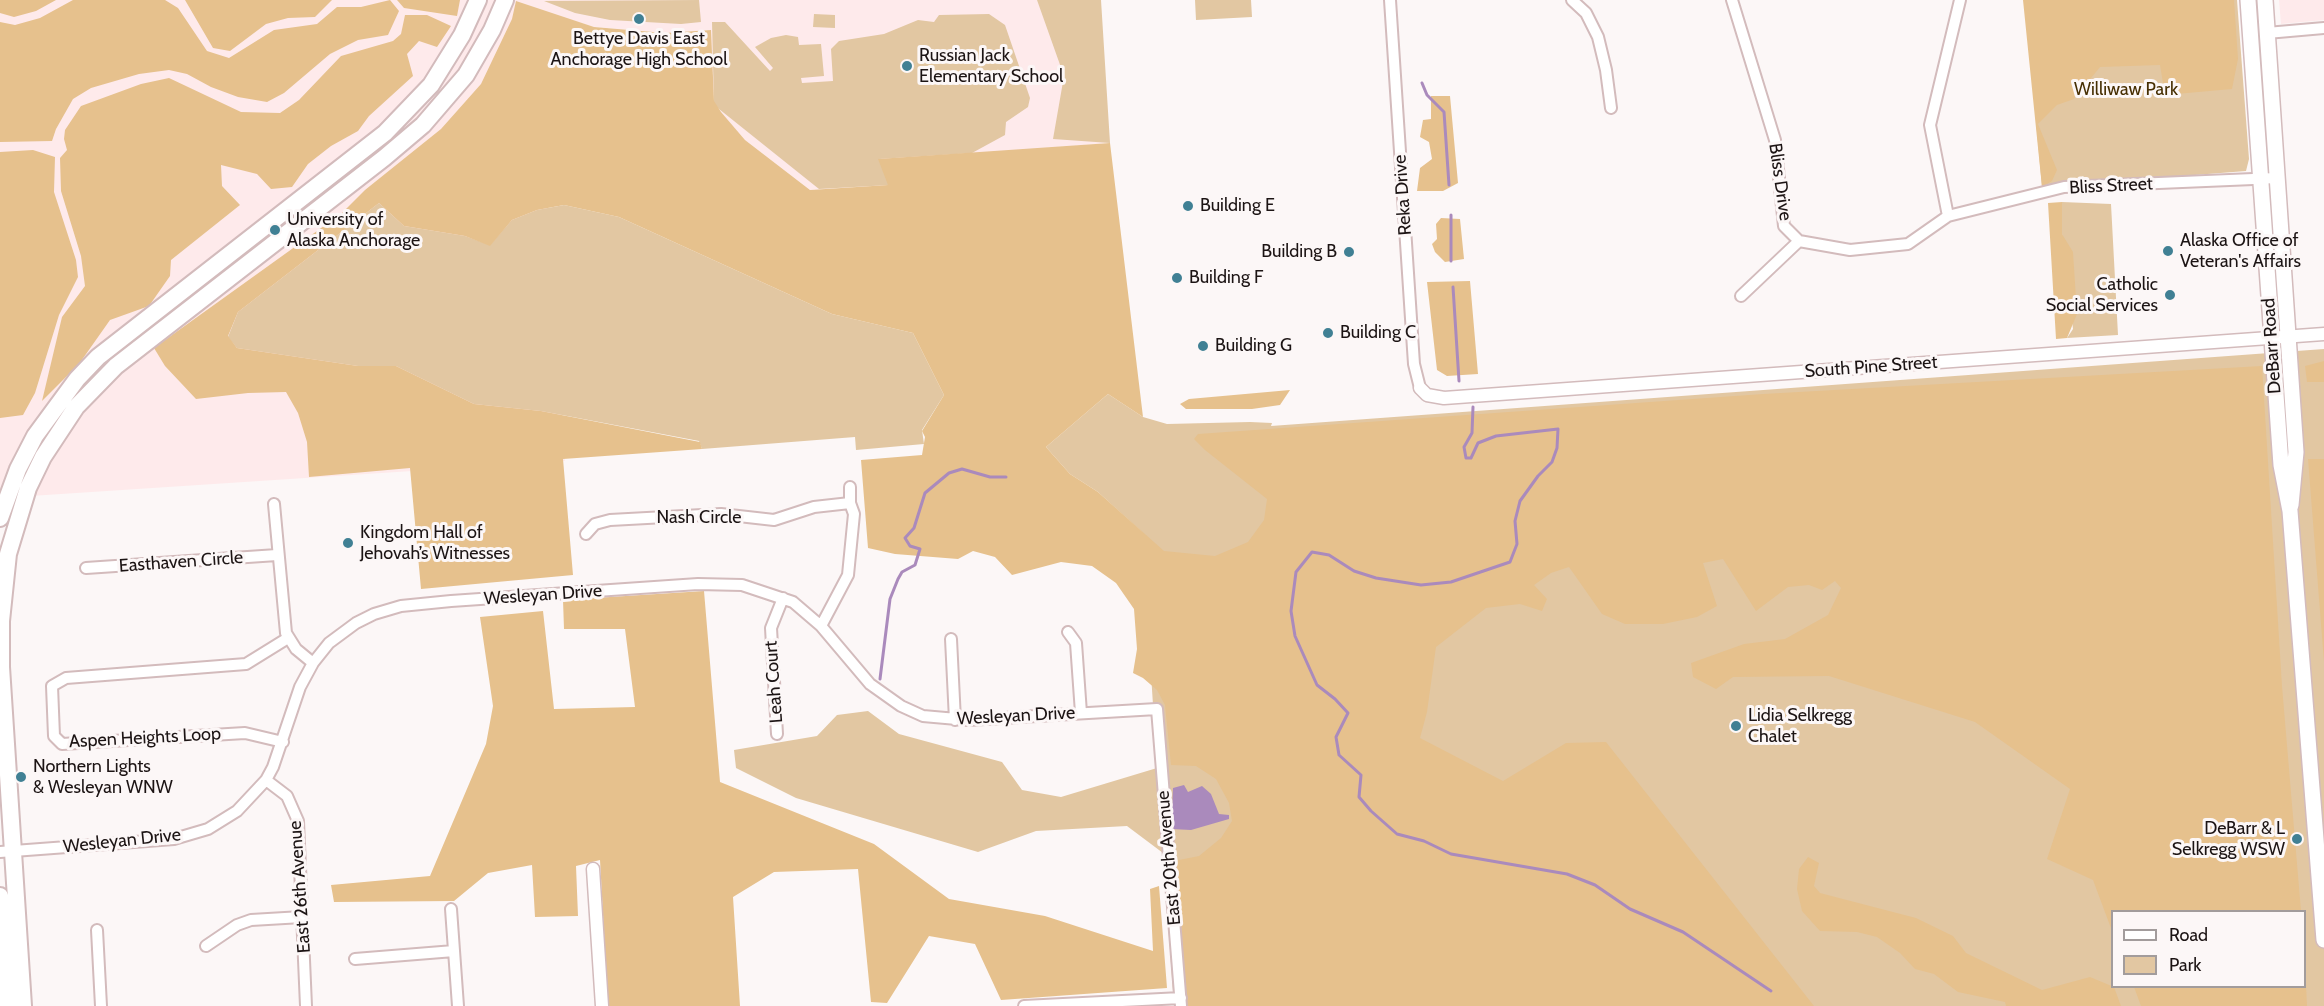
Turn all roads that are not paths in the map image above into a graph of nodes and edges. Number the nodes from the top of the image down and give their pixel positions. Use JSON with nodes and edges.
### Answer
{"nodes":[{"id":1,"x":478,"y":0,"type":"edge"},
{"id":2,"x":505,"y":0,"type":"edge"},
{"id":3,"x":1390,"y":0,"type":"edge"},
{"id":4,"x":1572,"y":0,"type":"edge"},
{"id":5,"x":1732,"y":0,"type":"edge"},
{"id":6,"x":1960,"y":0,"type":"edge"},
{"id":7,"x":2248,"y":0,"type":"edge"},
{"id":8,"x":2265,"y":0,"type":"edge"},
{"id":9,"x":2324,"y":28,"type":"edge"},
{"id":10,"x":2267,"y":33,"type":"junction"},
{"id":11,"x":1611,"y":108,"type":"dead end"},
{"id":12,"x":2277,"y":178,"type":"junction"},
{"id":13,"x":2260,"y":179,"type":"junction"},
{"id":14,"x":1948,"y":216,"type":"junction"},
{"id":15,"x":1799,"y":241,"type":"junction"},
{"id":16,"x":1741,"y":296,"type":"dead end"},
{"id":17,"x":2324,"y":334,"type":"edge"},
{"id":18,"x":2288,"y":336,"type":"junction"},
{"id":19,"x":2272,"y":338,"type":"junction"},
{"id":20,"x":1420,"y":388,"type":"joint"},
{"id":21,"x":850,"y":487,"type":"dead end"},
{"id":22,"x":850,"y":503,"type":"junction"},
{"id":23,"x":274,"y":504,"type":"dead end"},
{"id":24,"x":2290,"y":511,"type":"junction"},
{"id":25,"x":0,"y":518,"type":"edge"},
{"id":26,"x":586,"y":534,"type":"dead end"},
{"id":27,"x":277,"y":555,"type":"junction"},
{"id":28,"x":86,"y":568,"type":"dead end"},
{"id":29,"x":783,"y":598,"type":"junction"},
{"id":30,"x":821,"y":627,"type":"junction"},
{"id":31,"x":1068,"y":632,"type":"dead end"},
{"id":32,"x":288,"y":638,"type":"junction"},
{"id":33,"x":951,"y":639,"type":"dead end"},
{"id":34,"x":313,"y":663,"type":"junction"},
{"id":35,"x":1157,"y":709,"type":"joint"},
{"id":36,"x":1081,"y":713,"type":"junction"},
{"id":37,"x":955,"y":720,"type":"junction"},
{"id":38,"x":777,"y":734,"type":"dead end"},
{"id":39,"x":283,"y":742,"type":"junction"},
{"id":40,"x":266,"y":780,"type":"junction"},
{"id":41,"x":7,"y":851,"type":"edge"},
{"id":42,"x":593,"y":869,"type":"dead end"},
{"id":43,"x":0,"y":896,"type":"edge"},
{"id":44,"x":451,"y":909,"type":"dead end"},
{"id":45,"x":302,"y":917,"type":"junction"},
{"id":46,"x":97,"y":930,"type":"dead end"},
{"id":47,"x":2324,"y":940,"type":"edge"},
{"id":48,"x":206,"y":946,"type":"dead end"},
{"id":49,"x":454,"y":951,"type":"junction"},
{"id":50,"x":355,"y":959,"type":"dead end"},
{"id":51,"x":1181,"y":1002,"type":"edge"},
{"id":52,"x":7,"y":1006,"type":"edge"},
{"id":53,"x":23,"y":1006,"type":"edge"},
{"id":54,"x":101,"y":1006,"type":"edge"},
{"id":55,"x":306,"y":1006,"type":"edge"},
{"id":56,"x":458,"y":1006,"type":"edge"},
{"id":57,"x":602,"y":1006,"type":"edge"},
{"id":58,"x":1024,"y":1006,"type":"edge"}],
"edges":[{"from":1,"to":25,"type":"main road"},
{"from":2,"to":41,"type":"main road"},
{"from":3,"to":20,"type":"street","name":"Reka Drive"},
{"from":4,"to":11,"type":"street"},
{"from":5,"to":15,"type":"street","name":"Bliss Drive"},
{"from":6,"to":14,"type":"street"},
{"from":7,"to":13,"type":"main road","name":"DeBarr Road"},
{"from":8,"to":10,"type":"main road","name":"DeBarr Road"},
{"from":9,"to":10,"type":"street"},
{"from":10,"to":12,"type":"main road","name":"DeBarr Road"},
{"from":12,"to":13,"type":"street","name":"Bliss Street"},
{"from":12,"to":18,"type":"main road","name":"DeBarr Road"},
{"from":13,"to":14,"type":"street","name":"Bliss Street"},
{"from":13,"to":19,"type":"main road","name":"DeBarr Road"},
{"from":14,"to":15,"type":"street","name":"Bliss Drive"},
{"from":15,"to":16,"type":"street"},
{"from":17,"to":18,"type":"street","name":"South Pine Street"},
{"from":18,"to":19,"type":"street","name":"South Pine Street"},
{"from":18,"to":24,"type":"main road","name":"DeBarr Road"},
{"from":19,"to":20,"type":"street","name":"South Pine Street"},
{"from":19,"to":24,"type":"main road","name":"DeBarr Road"},
{"from":21,"to":22,"type":"street"},
{"from":22,"to":26,"type":"street","name":"Nash Circle"},
{"from":22,"to":30,"type":"street"},
{"from":23,"to":27,"type":"street"},
{"from":24,"to":47,"type":"main road","name":"DeBarr Road"},
{"from":27,"to":28,"type":"street","name":"Easthaven Circle"},
{"from":27,"to":32,"type":"street"},
{"from":29,"to":30,"type":"street","name":"Wesleyan Drive"},
{"from":29,"to":34,"type":"street","name":"Wesleyan Drive"},
{"from":29,"to":38,"type":"street","name":"Leah Court"},
{"from":30,"to":37,"type":"street","name":"Wesleyan Drive"},
{"from":31,"to":36,"type":"street"},
{"from":32,"to":34,"type":"street"},
{"from":32,"to":39,"type":"street","name":"Aspen Heights Loop"},
{"from":33,"to":37,"type":"street"},
{"from":34,"to":39,"type":"street","name":"Wesleyan Drive"},
{"from":35,"to":36,"type":"street","name":"Wesleyan Drive"},
{"from":35,"to":51,"type":"street","name":"East 20th Avenue"},
{"from":36,"to":37,"type":"street","name":"Wesleyan Drive"},
{"from":39,"to":40,"type":"street","name":"Wesleyan Drive"},
{"from":40,"to":41,"type":"street","name":"Wesleyan Drive"},
{"from":40,"to":45,"type":"street","name":"East 26th Avenue"},
{"from":41,"to":53,"type":"main road"},
{"from":42,"to":57,"type":"street"},
{"from":43,"to":52,"type":"main road"},
{"from":44,"to":49,"type":"street"},
{"from":45,"to":48,"type":"street"},
{"from":45,"to":55,"type":"street","name":"East 26th Avenue"},
{"from":46,"to":54,"type":"street"},
{"from":49,"to":50,"type":"street"},
{"from":49,"to":56,"type":"street"},
{"from":51,"to":58,"type":"street"}]}
